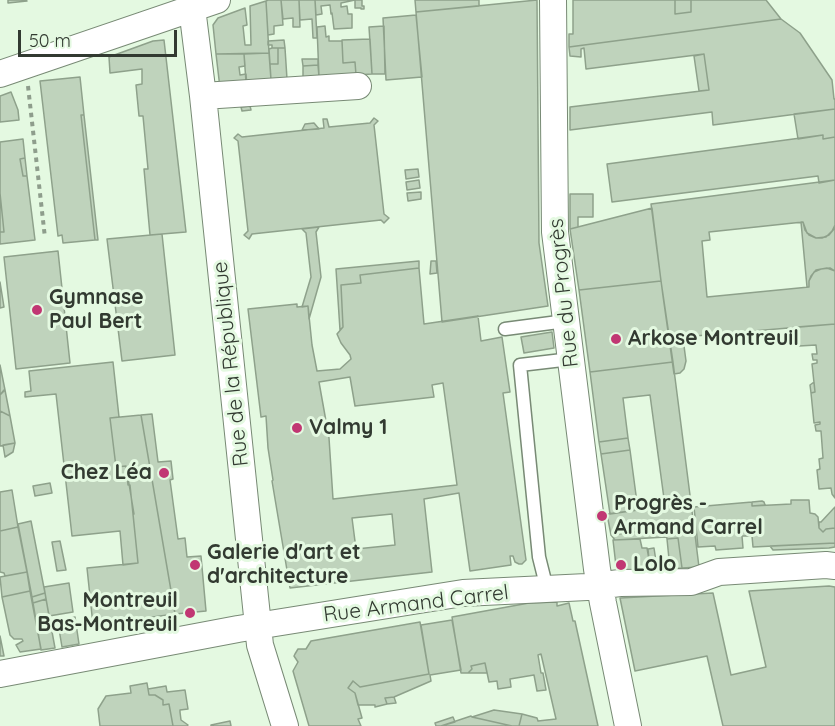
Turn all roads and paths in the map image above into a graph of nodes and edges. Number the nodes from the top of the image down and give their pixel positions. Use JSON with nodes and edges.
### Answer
{"nodes":[{"id":1,"x":217,"y":0,"type":"edge"},
{"id":2,"x":553,"y":0,"type":"edge"},
{"id":3,"x":192,"y":4,"type":"edge"},
{"id":4,"x":26,"y":65,"type":"junction"},
{"id":5,"x":0,"y":74,"type":"edge"},
{"id":6,"x":358,"y":86,"type":"dead end"},
{"id":7,"x":203,"y":96,"type":"junction"},
{"id":8,"x":45,"y":238,"type":"dead end"},
{"id":9,"x":566,"y":321,"type":"junction"},
{"id":10,"x":505,"y":329,"type":"dead end"},
{"id":11,"x":571,"y":359,"type":"junction"},
{"id":12,"x":835,"y":566,"type":"edge"},
{"id":13,"x":600,"y":585,"type":"junction"},
{"id":14,"x":547,"y":589,"type":"junction"},
{"id":15,"x":259,"y":626,"type":"junction"},
{"id":16,"x":0,"y":674,"type":"edge"},
{"id":17,"x":285,"y":726,"type":"edge"},
{"id":18,"x":628,"y":726,"type":"edge"}],
"edges":[{"from":1,"to":3,"type":"street"},
{"from":2,"to":9,"type":"street","name":"Rue du Progrès"},
{"from":3,"to":4,"type":"street"},
{"from":3,"to":7,"type":"street","name":"Rue de la République"},
{"from":4,"to":5,"type":"street"},
{"from":4,"to":8,"type":"path"},
{"from":6,"to":7,"type":"street"},
{"from":7,"to":15,"type":"street","name":"Rue de la République"},
{"from":9,"to":10,"type":"lane"},
{"from":9,"to":11,"type":"street","name":"Rue du Progrès"},
{"from":11,"to":13,"type":"street","name":"Rue du Progrès"},
{"from":11,"to":14,"type":"lane"},
{"from":12,"to":13,"type":"street","name":"Rue Armand Carrel"},
{"from":13,"to":14,"type":"street","name":"Rue Armand Carrel"},
{"from":13,"to":18,"type":"street","name":"Rue du Progrès"},
{"from":14,"to":15,"type":"street","name":"Rue Armand Carrel"},
{"from":15,"to":16,"type":"street","name":"Rue Armand Carrel"},
{"from":15,"to":17,"type":"street","name":"Rue de la République"}]}
